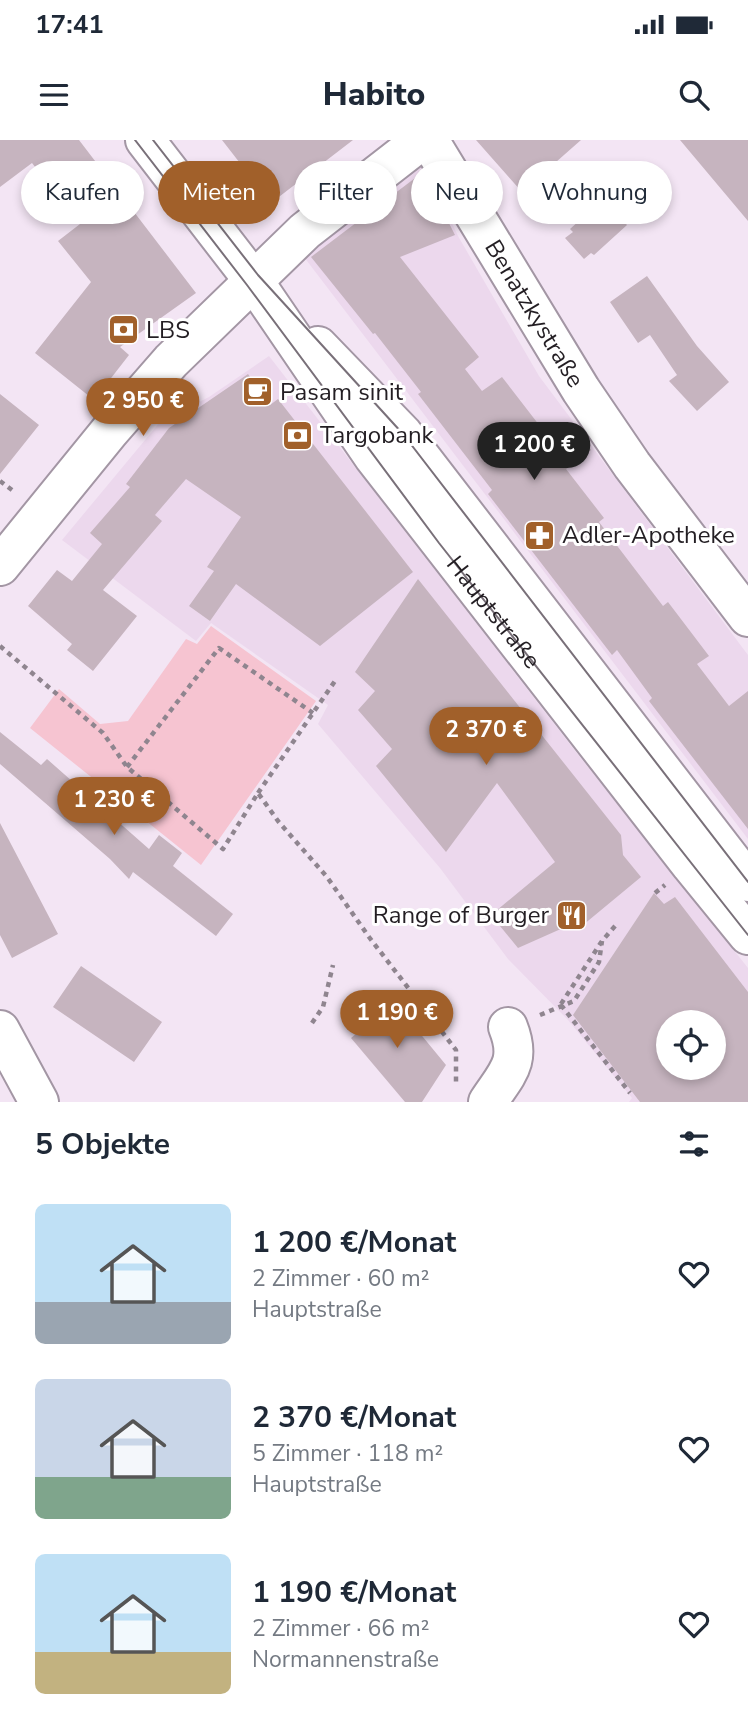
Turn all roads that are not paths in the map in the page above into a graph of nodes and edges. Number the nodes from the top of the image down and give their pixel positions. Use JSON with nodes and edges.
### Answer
{"nodes":[{"id":1,"x":145,"y":140,"type":"edge"},
{"id":2,"x":422,"y":140,"type":"edge"},
{"id":3,"x":429,"y":140,"type":"edge"},
{"id":4,"x":253,"y":280,"type":"junction"},
{"id":5,"x":0,"y":566,"type":"edge"},
{"id":6,"x":745,"y":606,"type":"edge"},
{"id":7,"x":748,"y":882,"type":"edge"},
{"id":8,"x":748,"y":935,"type":"edge"},
{"id":9,"x":508,"y":1027,"type":"dead end"},
{"id":10,"x":0,"y":1030,"type":"edge"},
{"id":11,"x":472,"y":1096,"type":"edge"},
{"id":12,"x":39,"y":1102,"type":"edge"}],
"edges":[{"from":1,"to":4,"type":"street","name":"Hauptstraße"},
{"from":2,"to":4,"type":"street"},
{"from":3,"to":6,"type":"street","name":"Benatzkystraße"},
{"from":4,"to":5,"type":"street"},
{"from":4,"to":7,"type":"street","name":"Hauptstraße"},
{"from":4,"to":8,"type":"street","name":"Hauptstraße"},
{"from":9,"to":11,"type":"street"},
{"from":10,"to":12,"type":"street"}]}
